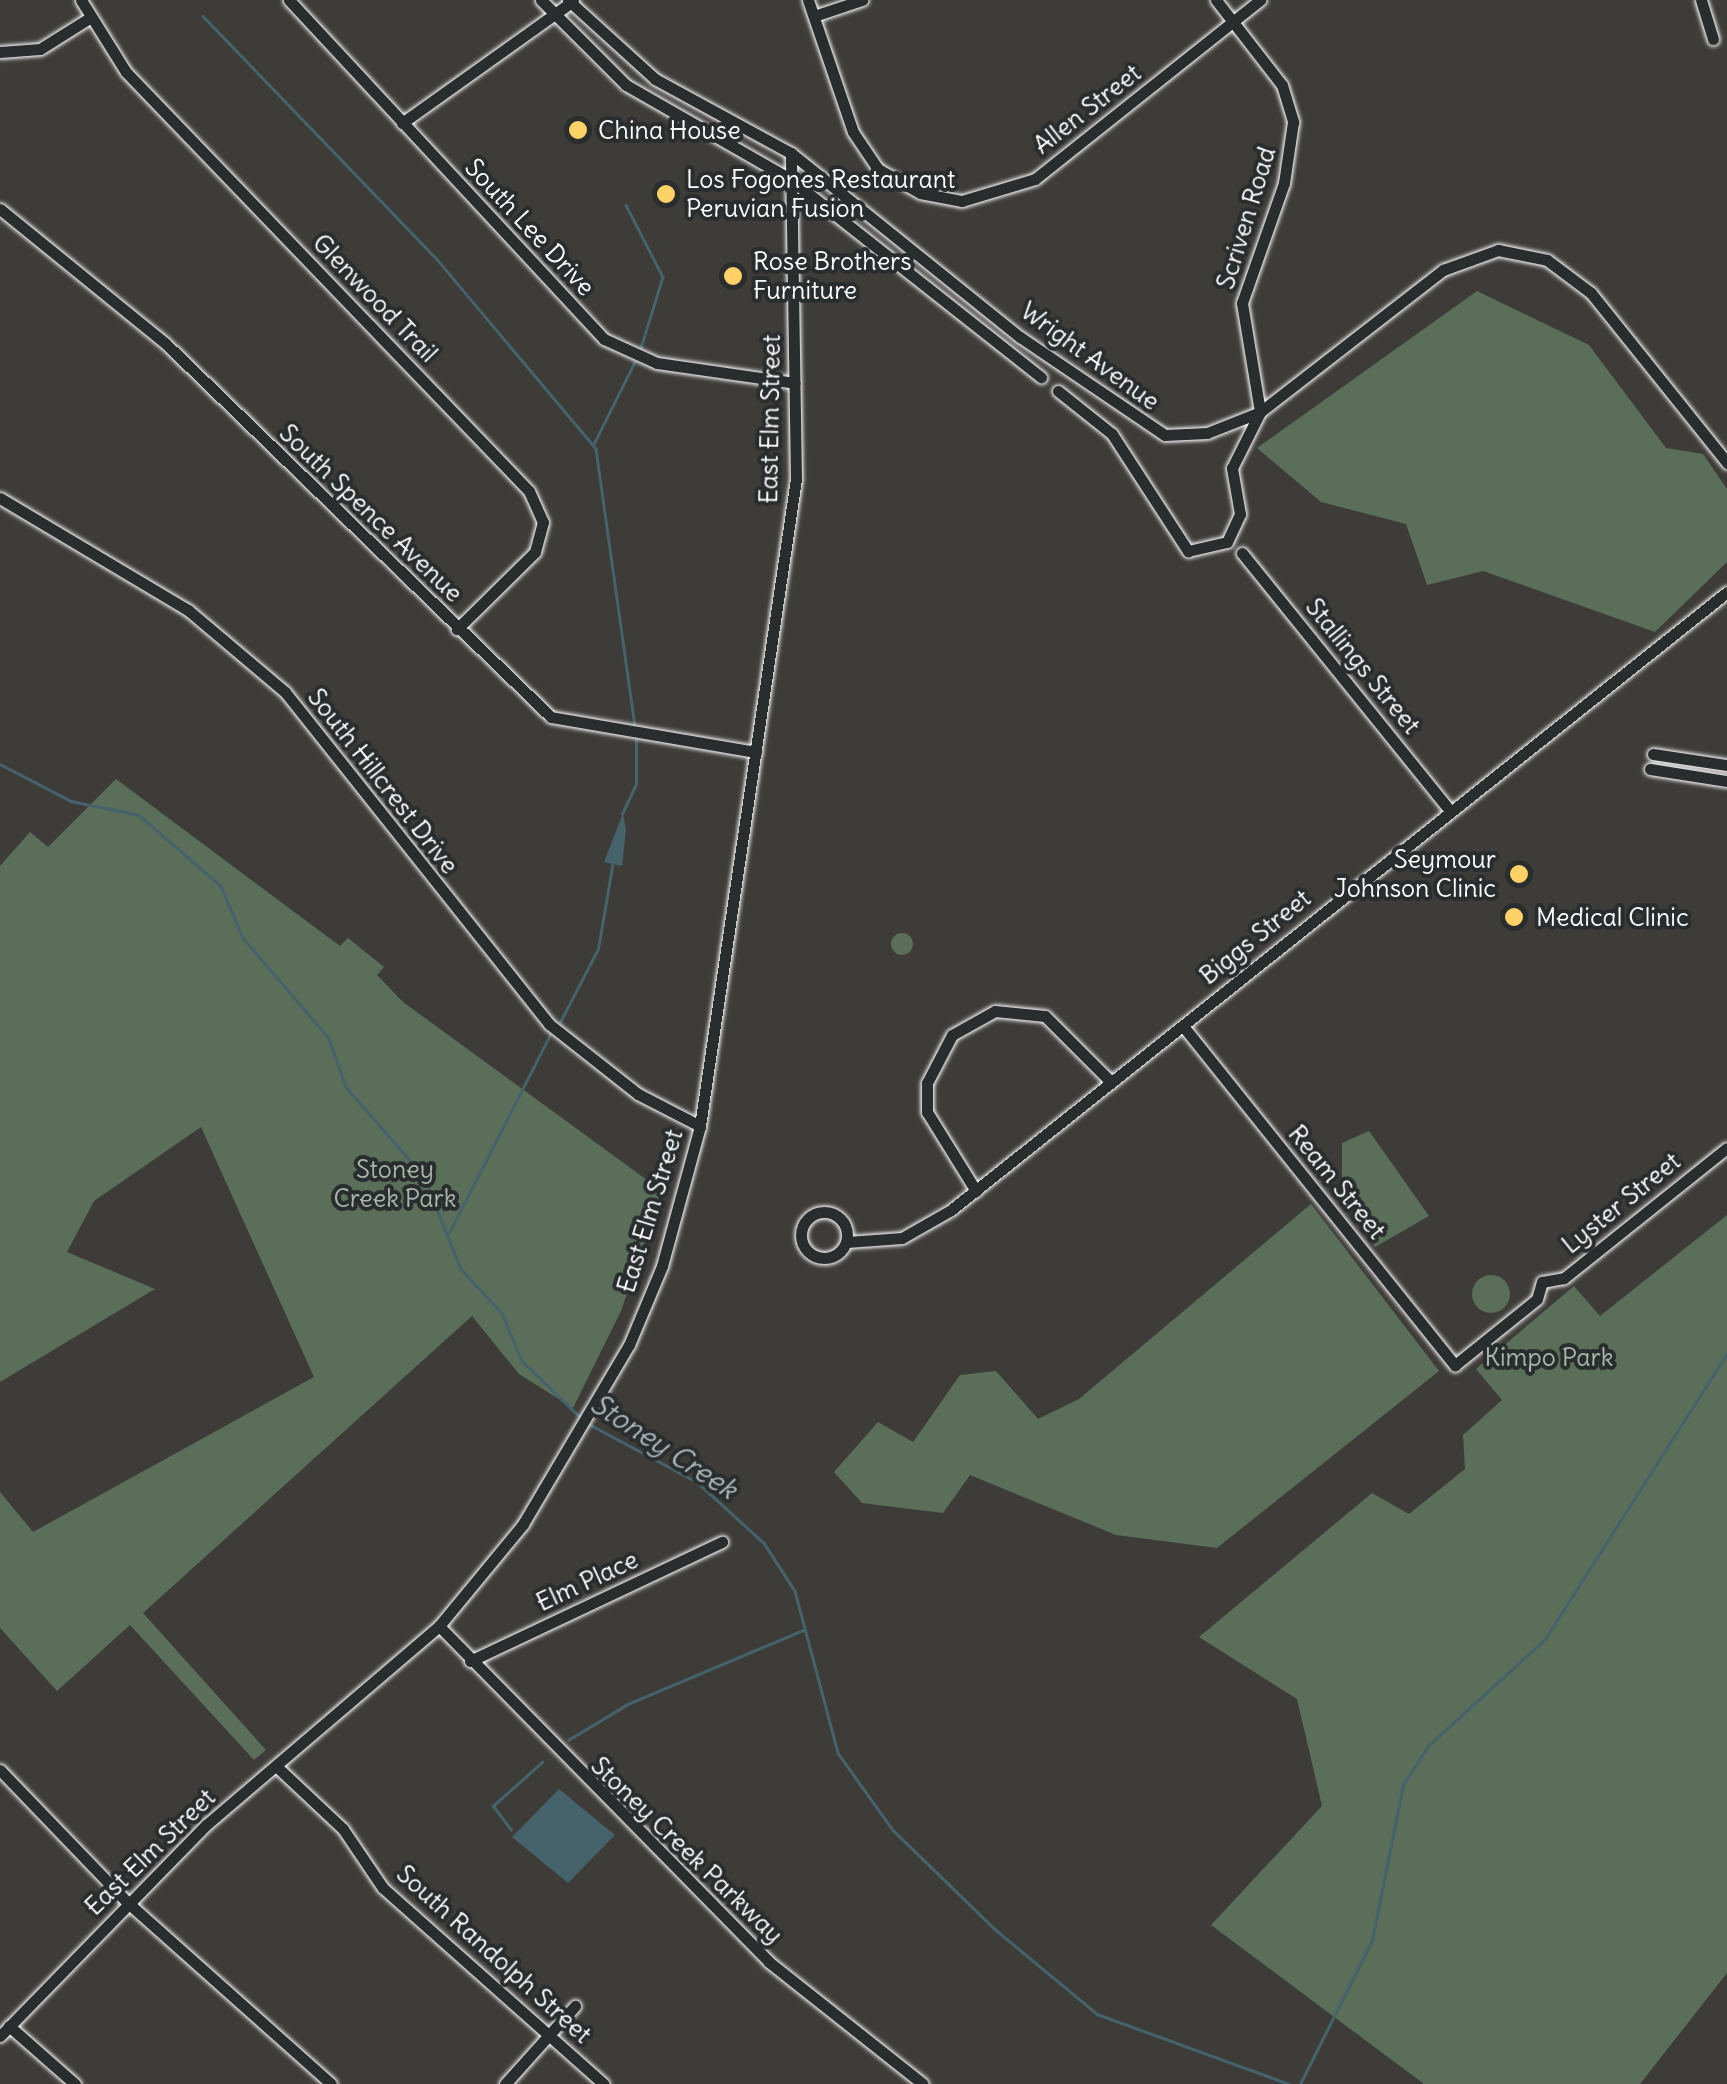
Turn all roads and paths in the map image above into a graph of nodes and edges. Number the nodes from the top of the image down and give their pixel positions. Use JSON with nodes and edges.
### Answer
{"nodes":[{"id":1,"x":81,"y":0,"type":"edge"},
{"id":2,"x":289,"y":0,"type":"edge"},
{"id":3,"x":541,"y":0,"type":"edge"},
{"id":4,"x":808,"y":0,"type":"edge"},
{"id":5,"x":862,"y":0,"type":"edge"},
{"id":6,"x":1216,"y":0,"type":"edge"},
{"id":7,"x":1260,"y":0,"type":"edge"},
{"id":8,"x":1701,"y":0,"type":"edge"},
{"id":9,"x":570,"y":1,"type":"edge"},
{"id":10,"x":552,"y":16,"type":"junction"},
{"id":11,"x":814,"y":16,"type":"junction"},
{"id":12,"x":92,"y":17,"type":"junction"},
{"id":13,"x":1231,"y":24,"type":"junction"},
{"id":14,"x":1713,"y":39,"type":"dead end"},
{"id":15,"x":0,"y":52,"type":"edge"},
{"id":16,"x":402,"y":123,"type":"junction"},
{"id":17,"x":792,"y":153,"type":"junction"},
{"id":18,"x":790,"y":179,"type":"junction"},
{"id":19,"x":0,"y":209,"type":"edge"},
{"id":20,"x":1041,"y":377,"type":"dead end"},
{"id":21,"x":795,"y":384,"type":"junction"},
{"id":22,"x":1058,"y":391,"type":"dead end"},
{"id":23,"x":1260,"y":412,"type":"junction"},
{"id":24,"x":1727,"y":464,"type":"edge"},
{"id":25,"x":0,"y":498,"type":"edge"},
{"id":26,"x":1242,"y":552,"type":"dead end"},
{"id":27,"x":1727,"y":592,"type":"edge"},
{"id":28,"x":456,"y":629,"type":"junction"},
{"id":29,"x":756,"y":752,"type":"junction"},
{"id":30,"x":1653,"y":754,"type":"dead end"},
{"id":31,"x":1727,"y":765,"type":"edge"},
{"id":32,"x":1650,"y":770,"type":"dead end"},
{"id":33,"x":1727,"y":782,"type":"edge"},
{"id":34,"x":1448,"y":808,"type":"junction"},
{"id":35,"x":1182,"y":1026,"type":"junction"},
{"id":36,"x":1110,"y":1082,"type":"junction"},
{"id":37,"x":700,"y":1126,"type":"junction"},
{"id":38,"x":1727,"y":1148,"type":"edge"},
{"id":39,"x":976,"y":1191,"type":"junction"},
{"id":40,"x":846,"y":1242,"type":"junction"},
{"id":41,"x":1455,"y":1365,"type":"joint"},
{"id":42,"x":722,"y":1542,"type":"dead end"},
{"id":43,"x":440,"y":1626,"type":"junction"},
{"id":44,"x":470,"y":1660,"type":"junction"},
{"id":45,"x":276,"y":1766,"type":"junction"},
{"id":46,"x":0,"y":1770,"type":"edge"},
{"id":47,"x":127,"y":1902,"type":"junction"},
{"id":48,"x":575,"y":2006,"type":"dead end"},
{"id":49,"x":10,"y":2026,"type":"junction"},
{"id":50,"x":549,"y":2035,"type":"junction"},
{"id":51,"x":0,"y":2036,"type":"edge"},
{"id":52,"x":75,"y":2084,"type":"edge"},
{"id":53,"x":331,"y":2084,"type":"edge"},
{"id":54,"x":505,"y":2084,"type":"edge"},
{"id":55,"x":604,"y":2084,"type":"edge"},
{"id":56,"x":922,"y":2084,"type":"edge"}],
"edges":[{"from":1,"to":12,"type":"street","name":"Glenwood Trail"},
{"from":2,"to":16,"type":"street","name":"South Lee Drive"},
{"from":3,"to":10,"type":"street","name":"Wright Avenue"},
{"from":4,"to":11,"type":"street"},
{"from":5,"to":11,"type":"street"},
{"from":6,"to":13,"type":"street","name":"Scriven Road"},
{"from":7,"to":13,"type":"street","name":"Allen Street"},
{"from":8,"to":14,"type":"street"},
{"from":9,"to":10,"type":"street"},
{"from":9,"to":17,"type":"street","name":"Wright Avenue"},
{"from":10,"to":16,"type":"street"},
{"from":10,"to":18,"type":"street","name":"Wright Avenue"},
{"from":11,"to":13,"type":"street","name":"Allen Street"},
{"from":12,"to":15,"type":"street"},
{"from":12,"to":28,"type":"street","name":"Glenwood Trail"},
{"from":13,"to":23,"type":"street","name":"Scriven Road"},
{"from":16,"to":21,"type":"street","name":"South Lee Drive"},
{"from":17,"to":18,"type":"street","name":"East Elm Street"},
{"from":17,"to":23,"type":"street","name":"Wright Avenue"},
{"from":18,"to":20,"type":"street","name":"Wright Avenue"},
{"from":18,"to":21,"type":"street","name":"East Elm Street"},
{"from":19,"to":28,"type":"street","name":"South Spence Avenue"},
{"from":21,"to":29,"type":"street","name":"East Elm Street"},
{"from":22,"to":23,"type":"street","name":"Wright Avenue"},
{"from":23,"to":24,"type":"street"},
{"from":25,"to":37,"type":"street","name":"South Hillcrest Drive"},
{"from":26,"to":34,"type":"street","name":"Stallings Street"},
{"from":27,"to":34,"type":"street","name":"Biggs Street"},
{"from":28,"to":29,"type":"street","name":"South Spence Avenue"},
{"from":29,"to":37,"type":"street","name":"East Elm Street"},
{"from":30,"to":31,"type":"street"},
{"from":32,"to":33,"type":"street"},
{"from":34,"to":35,"type":"street","name":"Biggs Street"},
{"from":35,"to":36,"type":"street","name":"Biggs Street"},
{"from":35,"to":41,"type":"street","name":"Ream Street"},
{"from":36,"to":39,"type":"street","name":"Biggs Street"},
{"from":36,"to":39,"type":"street"},
{"from":37,"to":43,"type":"street","name":"East Elm Street"},
{"from":38,"to":41,"type":"street","name":"Lyster Street"},
{"from":39,"to":40,"type":"street","name":"Biggs Street"},
{"from":40,"to":40,"type":"street"},
{"from":42,"to":44,"type":"street","name":"Elm Place"},
{"from":43,"to":44,"type":"street","name":"Stoney Creek Parkway"},
{"from":43,"to":45,"type":"street","name":"East Elm Street"},
{"from":44,"to":56,"type":"street","name":"Stoney Creek Parkway"},
{"from":45,"to":47,"type":"street","name":"East Elm Street"},
{"from":45,"to":50,"type":"street","name":"South Randolph Street"},
{"from":46,"to":47,"type":"street"},
{"from":47,"to":49,"type":"street","name":"East Elm Street"},
{"from":47,"to":53,"type":"street"},
{"from":48,"to":50,"type":"street"},
{"from":49,"to":51,"type":"street","name":"East Elm Street"},
{"from":49,"to":52,"type":"street"},
{"from":50,"to":54,"type":"street"},
{"from":50,"to":55,"type":"street","name":"South Randolph Street"}]}
